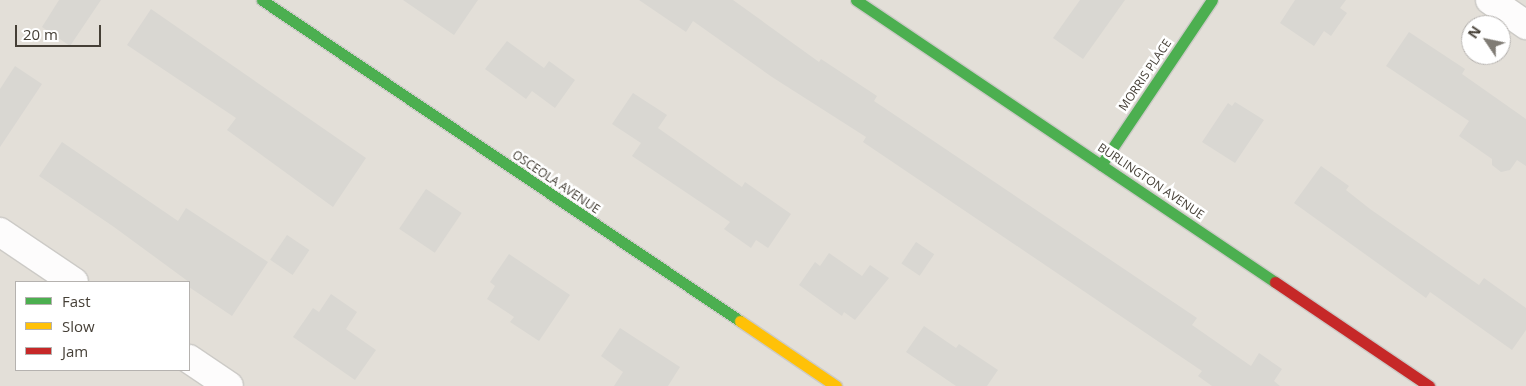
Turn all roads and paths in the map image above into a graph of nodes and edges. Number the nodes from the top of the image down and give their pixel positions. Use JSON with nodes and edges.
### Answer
{"nodes":[{"id":1,"x":262,"y":0,"type":"edge"},
{"id":2,"x":856,"y":0,"type":"edge"},
{"id":3,"x":1212,"y":0,"type":"edge"},
{"id":4,"x":1490,"y":0,"type":"edge"},
{"id":5,"x":1526,"y":25,"type":"edge"},
{"id":6,"x":1101,"y":165,"type":"junction"},
{"id":7,"x":0,"y":232,"type":"edge"},
{"id":8,"x":73,"y":281,"type":"edge"},
{"id":9,"x":190,"y":360,"type":"edge"},
{"id":10,"x":229,"y":386,"type":"edge"},
{"id":11,"x":836,"y":386,"type":"edge"},
{"id":12,"x":1429,"y":386,"type":"edge"}],
"edges":[{"from":1,"to":11,"type":"street","name":"OSCEOLA AVENUE"},
{"from":2,"to":6,"type":"street","name":"BURLINGTON AVENUE"},
{"from":3,"to":6,"type":"street","name":"MORRIS PLACE"},
{"from":4,"to":5,"type":"street"},
{"from":6,"to":12,"type":"street","name":"BURLINGTON AVENUE"},
{"from":7,"to":8,"type":"street"},
{"from":9,"to":10,"type":"street"}]}
